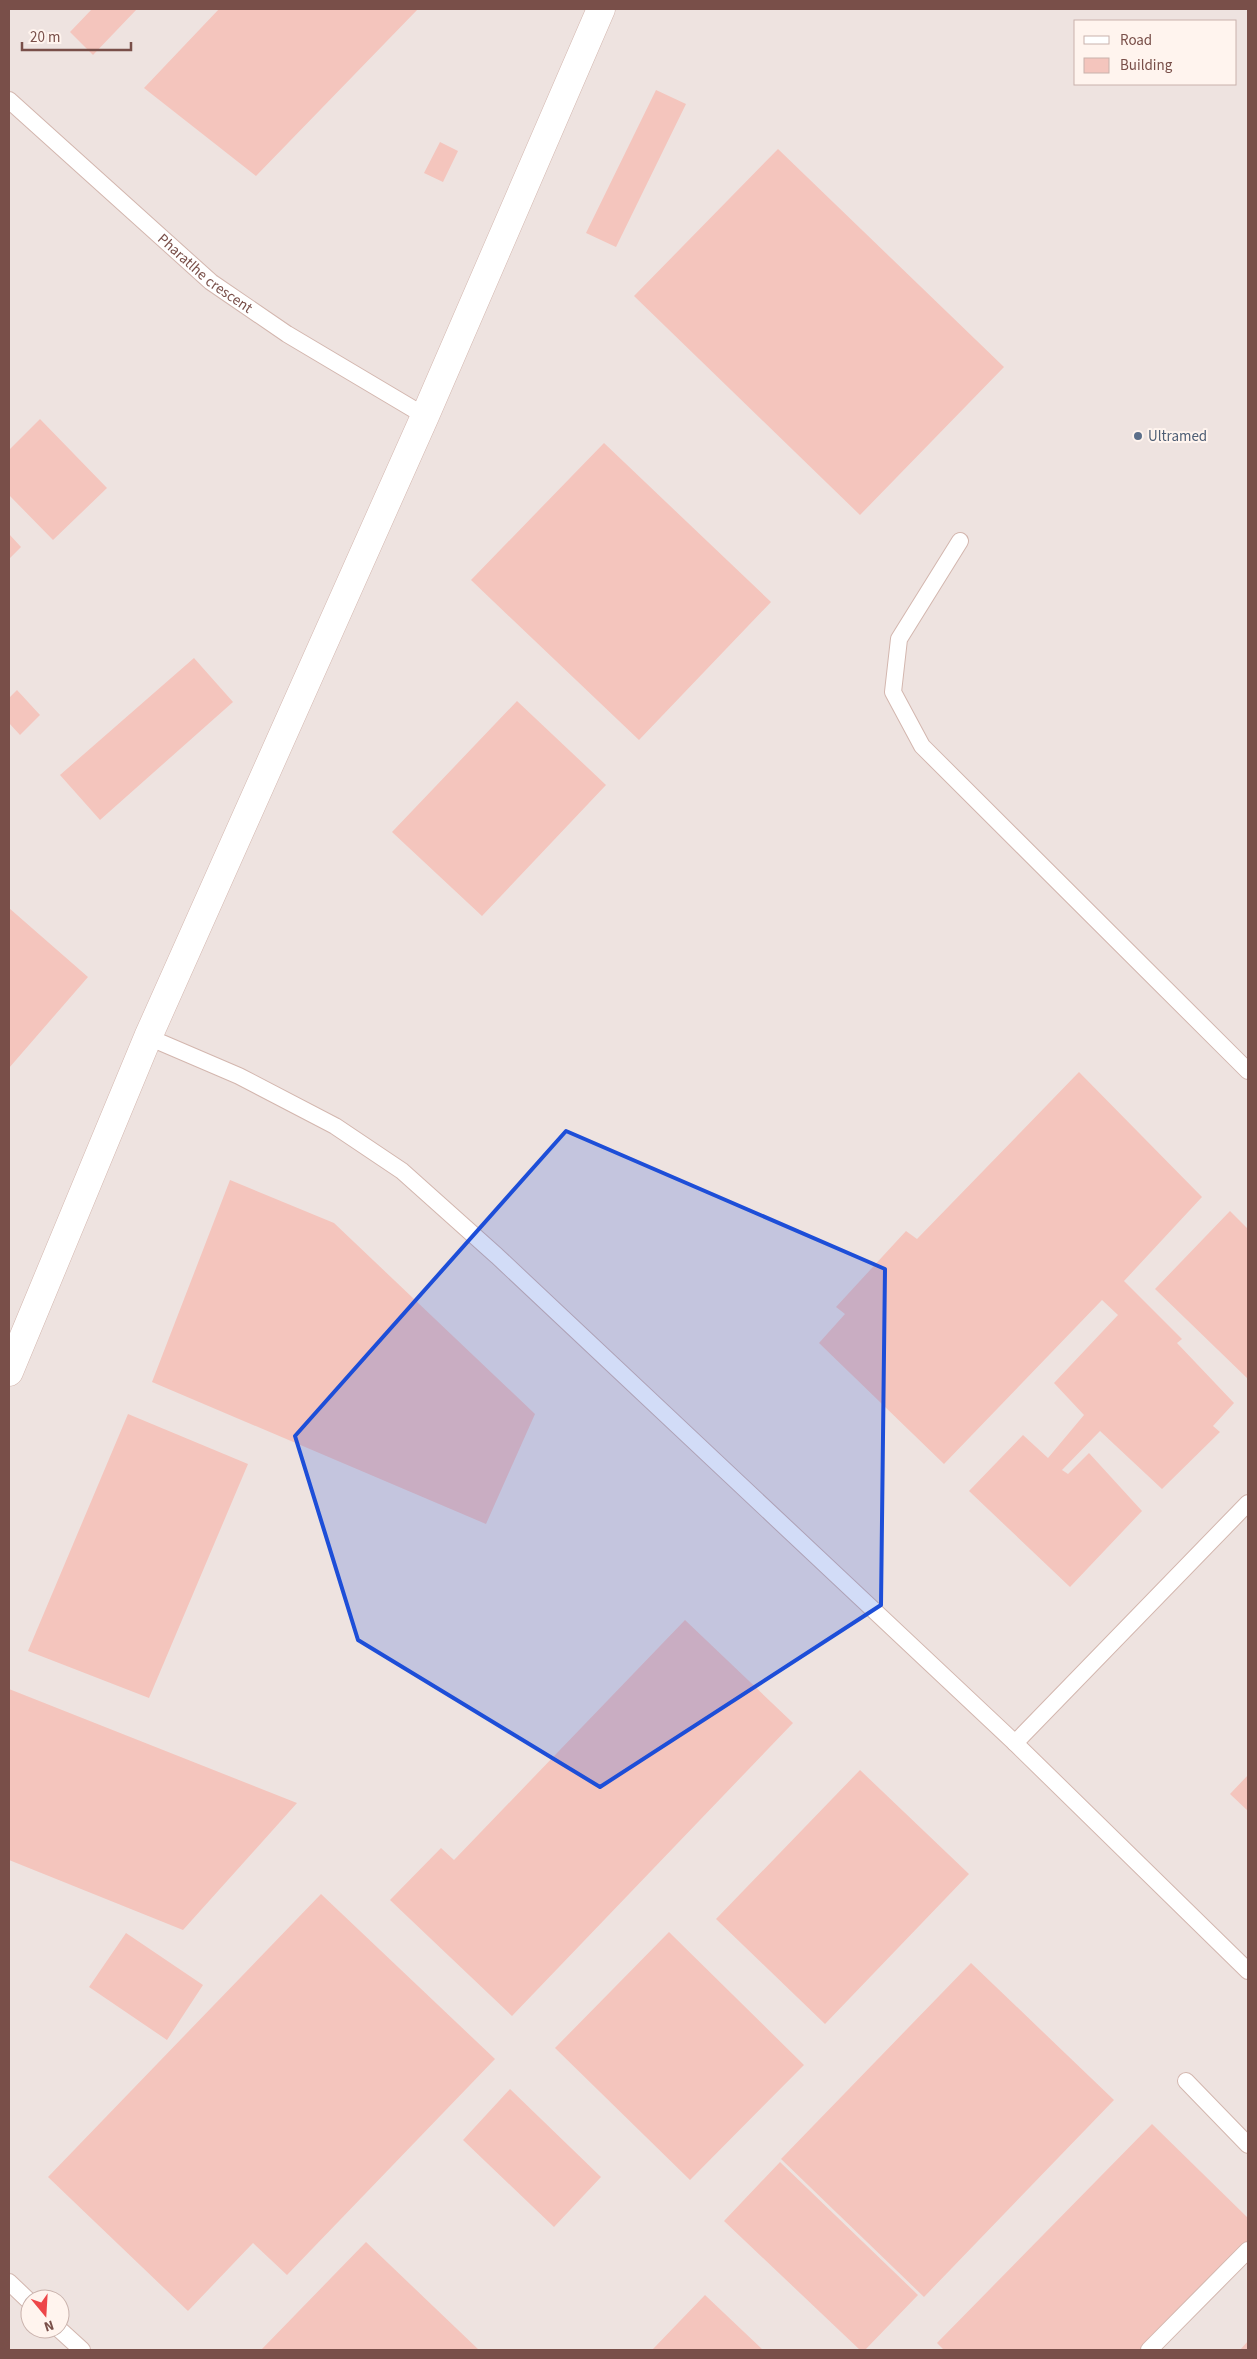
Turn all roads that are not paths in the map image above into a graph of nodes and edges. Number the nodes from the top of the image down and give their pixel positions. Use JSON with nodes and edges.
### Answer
{"nodes":[{"id":1,"x":601,"y":9,"type":"edge"},
{"id":2,"x":9,"y":100,"type":"edge"},
{"id":3,"x":425,"y":416,"type":"junction"},
{"id":4,"x":960,"y":542,"type":"dead end"},
{"id":5,"x":148,"y":1037,"type":"junction"},
{"id":6,"x":1248,"y":1071,"type":"edge"},
{"id":7,"x":12,"y":1357,"type":"edge"},
{"id":8,"x":1248,"y":1503,"type":"edge"},
{"id":9,"x":1015,"y":1743,"type":"junction"},
{"id":10,"x":1248,"y":1971,"type":"edge"},
{"id":11,"x":1186,"y":2080,"type":"dead end"},
{"id":12,"x":1248,"y":2145,"type":"edge"},
{"id":13,"x":1248,"y":2250,"type":"edge"},
{"id":14,"x":9,"y":2282,"type":"edge"},
{"id":15,"x":20,"y":2292,"type":"edge"},
{"id":16,"x":70,"y":2339,"type":"edge"},
{"id":17,"x":82,"y":2350,"type":"edge"},
{"id":18,"x":1149,"y":2350,"type":"edge"}],
"edges":[{"from":1,"to":3,"type":"street"},
{"from":2,"to":3,"type":"lane","name":"Pharatlhe crescent"},
{"from":3,"to":5,"type":"street"},
{"from":4,"to":6,"type":"lane"},
{"from":5,"to":7,"type":"street"},
{"from":5,"to":9,"type":"lane"},
{"from":8,"to":9,"type":"lane"},
{"from":9,"to":10,"type":"lane"},
{"from":11,"to":12,"type":"lane"},
{"from":13,"to":18,"type":"lane"},
{"from":14,"to":15,"type":"lane"},
{"from":16,"to":17,"type":"lane"}]}
